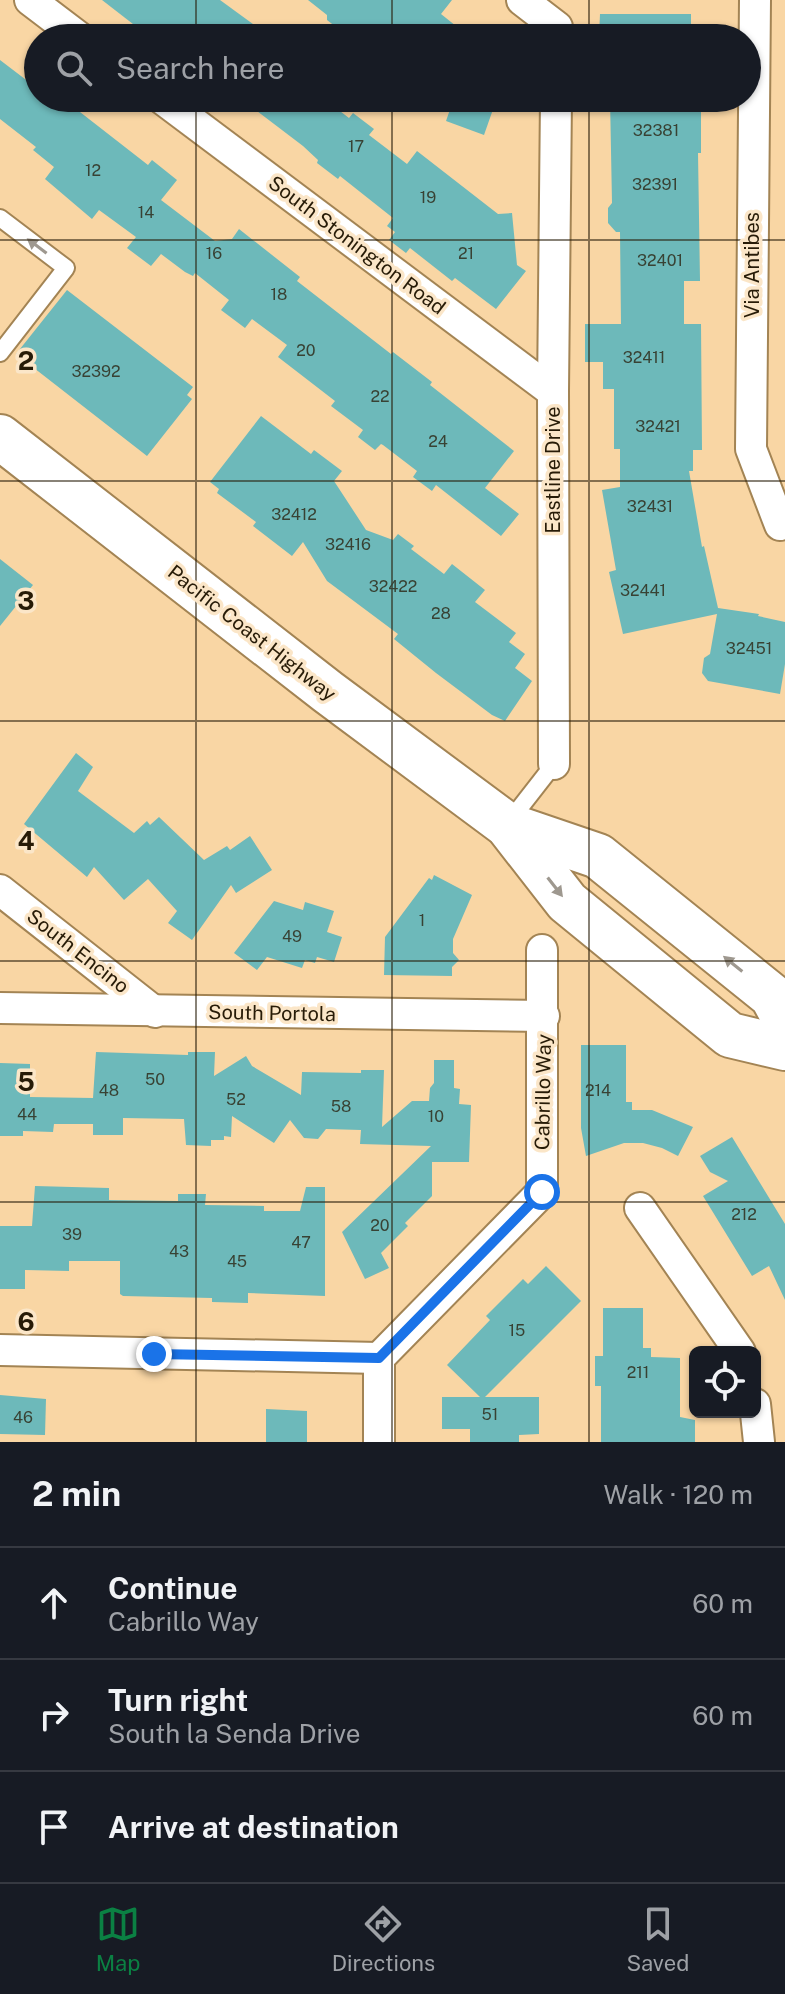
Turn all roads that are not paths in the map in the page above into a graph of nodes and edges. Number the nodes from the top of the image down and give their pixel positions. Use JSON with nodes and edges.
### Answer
{"nodes":[{"id":1,"x":30,"y":0,"type":"edge"},
{"id":2,"x":522,"y":0,"type":"edge"},
{"id":3,"x":755,"y":0,"type":"edge"},
{"id":4,"x":557,"y":22,"type":"edge"},
{"id":5,"x":62,"y":24,"type":"edge"},
{"id":6,"x":755,"y":24,"type":"edge"},
{"id":7,"x":180,"y":112,"type":"edge"},
{"id":8,"x":556,"y":112,"type":"edge"},
{"id":9,"x":754,"y":112,"type":"edge"},
{"id":10,"x":0,"y":218,"type":"edge"},
{"id":11,"x":0,"y":353,"type":"edge"},
{"id":12,"x":553,"y":392,"type":"junction"},
{"id":13,"x":0,"y":437,"type":"edge"},
{"id":14,"x":780,"y":525,"type":"dead end"},
{"id":15,"x":554,"y":764,"type":"joint"},
{"id":16,"x":507,"y":825,"type":"junction"},
{"id":17,"x":0,"y":890,"type":"edge"},
{"id":18,"x":542,"y":950,"type":"dead end"},
{"id":19,"x":0,"y":1008,"type":"edge"},
{"id":20,"x":155,"y":1012,"type":"junction"},
{"id":21,"x":544,"y":1016,"type":"junction"},
{"id":22,"x":785,"y":1020,"type":"edge"},
{"id":23,"x":785,"y":1048,"type":"edge"},
{"id":24,"x":640,"y":1208,"type":"dead end"},
{"id":25,"x":736,"y":1346,"type":"edge"},
{"id":26,"x":0,"y":1350,"type":"edge"},
{"id":27,"x":379,"y":1358,"type":"junction"},
{"id":28,"x":756,"y":1418,"type":"edge"},
{"id":29,"x":379,"y":1442,"type":"edge"},
{"id":30,"x":759,"y":1442,"type":"edge"}],
"edges":[{"from":1,"to":5,"type":"street"},
{"from":2,"to":4,"type":"street"},
{"from":3,"to":6,"type":"street","name":"Via Antibes"},
{"from":7,"to":12,"type":"street","name":"South Stonington Road"},
{"from":8,"to":12,"type":"street","name":"Eastline Drive"},
{"from":9,"to":14,"type":"street","name":"Via Antibes"},
{"from":11,"to":10,"type":"lane","one_way":true},
{"from":12,"to":15,"type":"street","name":"Eastline Drive"},
{"from":13,"to":16,"type":"highway","name":"Pacific Coast Highway"},
{"from":15,"to":16,"type":"lane","name":"Eastline Drive"},
{"from":22,"to":16,"type":"highway","name":"Pacific Coast Highway","one_way":true},
{"from":16,"to":23,"type":"highway","name":"Pacific Coast Highway","one_way":true},
{"from":17,"to":20,"type":"street","name":"South Encino"},
{"from":18,"to":21,"type":"street","name":"Cabrillo Way"},
{"from":19,"to":20,"type":"street","name":"South Portola"},
{"from":20,"to":21,"type":"street","name":"South Portola"},
{"from":21,"to":27,"type":"street","name":"Cabrillo Way"},
{"from":24,"to":25,"type":"street"},
{"from":26,"to":27,"type":"street"},
{"from":27,"to":29,"type":"street"},
{"from":28,"to":30,"type":"street"}]}
